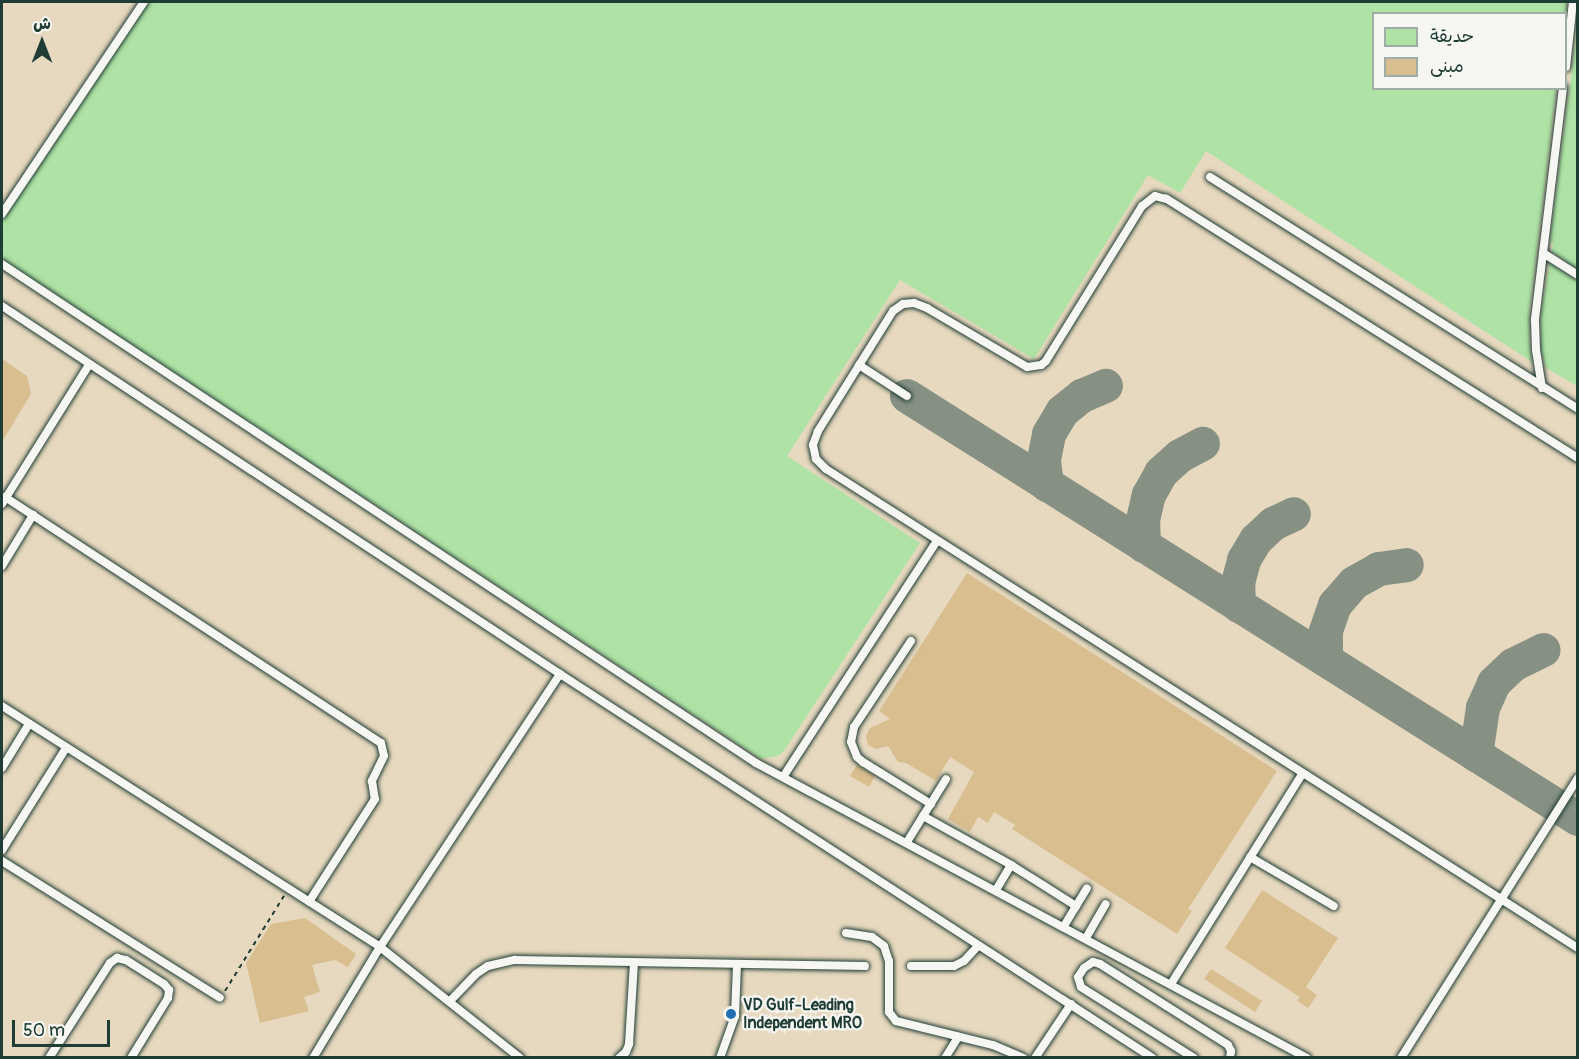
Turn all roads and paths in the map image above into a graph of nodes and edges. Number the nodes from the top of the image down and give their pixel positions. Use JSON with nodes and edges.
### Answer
{"nodes":[{"id":1,"x":144,"y":2,"type":"edge"},
{"id":2,"x":1573,"y":2,"type":"edge"},
{"id":3,"x":1567,"y":58,"type":"edge"},
{"id":4,"x":1563,"y":90,"type":"edge"},
{"id":5,"x":1210,"y":177,"type":"dead end"},
{"id":6,"x":2,"y":214,"type":"edge"},
{"id":7,"x":1543,"y":253,"type":"junction"},
{"id":8,"x":2,"y":264,"type":"edge"},
{"id":9,"x":1578,"y":274,"type":"edge"},
{"id":10,"x":2,"y":306,"type":"edge"},
{"id":11,"x":89,"y":365,"type":"junction"},
{"id":12,"x":859,"y":365,"type":"junction"},
{"id":13,"x":1542,"y":388,"type":"junction"},
{"id":14,"x":907,"y":396,"type":"dead end"},
{"id":15,"x":1578,"y":409,"type":"edge"},
{"id":16,"x":1578,"y":458,"type":"edge"},
{"id":17,"x":3,"y":501,"type":"edge"},
{"id":18,"x":33,"y":515,"type":"junction"},
{"id":19,"x":937,"y":541,"type":"junction"},
{"id":20,"x":2,"y":566,"type":"edge"},
{"id":21,"x":911,"y":640,"type":"dead end"},
{"id":22,"x":560,"y":674,"type":"junction"},
{"id":23,"x":2,"y":706,"type":"edge"},
{"id":24,"x":30,"y":724,"type":"junction"},
{"id":25,"x":66,"y":748,"type":"junction"},
{"id":26,"x":2,"y":768,"type":"edge"},
{"id":27,"x":1302,"y":774,"type":"junction"},
{"id":28,"x":783,"y":777,"type":"junction"},
{"id":29,"x":1578,"y":778,"type":"edge"},
{"id":30,"x":946,"y":779,"type":"dead end"},
{"id":31,"x":931,"y":804,"type":"junction"},
{"id":32,"x":923,"y":816,"type":"junction"},
{"id":33,"x":907,"y":842,"type":"junction"},
{"id":34,"x":2,"y":850,"type":"edge"},
{"id":35,"x":1250,"y":857,"type":"junction"},
{"id":36,"x":2,"y":861,"type":"edge"},
{"id":37,"x":1011,"y":865,"type":"junction"},
{"id":38,"x":1087,"y":888,"type":"dead end"},
{"id":39,"x":288,"y":889,"type":"junction"},
{"id":40,"x":996,"y":890,"type":"junction"},
{"id":41,"x":1500,"y":898,"type":"junction"},
{"id":42,"x":309,"y":902,"type":"junction"},
{"id":43,"x":1106,"y":904,"type":"dead end"},
{"id":44,"x":1076,"y":906,"type":"junction"},
{"id":45,"x":1334,"y":906,"type":"dead end"},
{"id":46,"x":1064,"y":926,"type":"junction"},
{"id":47,"x":846,"y":933,"type":"dead end"},
{"id":48,"x":1086,"y":938,"type":"junction"},
{"id":49,"x":978,"y":946,"type":"junction"},
{"id":50,"x":380,"y":947,"type":"junction"},
{"id":51,"x":1578,"y":948,"type":"edge"},
{"id":52,"x":634,"y":963,"type":"junction"},
{"id":53,"x":737,"y":965,"type":"junction"},
{"id":54,"x":865,"y":966,"type":"dead end"},
{"id":55,"x":910,"y":966,"type":"dead end"},
{"id":56,"x":1171,"y":984,"type":"junction"},
{"id":57,"x":220,"y":998,"type":"joint"},
{"id":58,"x":450,"y":1001,"type":"junction"},
{"id":59,"x":1071,"y":1004,"type":"junction"},
{"id":60,"x":958,"y":1037,"type":"junction"},
{"id":61,"x":49,"y":1058,"type":"edge"},
{"id":62,"x":131,"y":1058,"type":"edge"},
{"id":63,"x":313,"y":1058,"type":"edge"},
{"id":64,"x":520,"y":1058,"type":"edge"},
{"id":65,"x":619,"y":1058,"type":"edge"},
{"id":66,"x":720,"y":1058,"type":"edge"},
{"id":67,"x":945,"y":1058,"type":"edge"},
{"id":68,"x":1023,"y":1058,"type":"edge"},
{"id":69,"x":1035,"y":1058,"type":"edge"},
{"id":70,"x":1153,"y":1058,"type":"edge"},
{"id":71,"x":1194,"y":1058,"type":"edge"},
{"id":72,"x":1230,"y":1058,"type":"edge"},
{"id":73,"x":1306,"y":1058,"type":"edge"},
{"id":74,"x":1401,"y":1058,"type":"edge"}],
"edges":[{"from":1,"to":6,"type":"lane"},
{"from":2,"to":3,"type":"lane"},
{"from":4,"to":7,"type":"lane"},
{"from":5,"to":13,"type":"lane"},
{"from":7,"to":9,"type":"lane"},
{"from":7,"to":13,"type":"lane"},
{"from":8,"to":28,"type":"lane"},
{"from":10,"to":11,"type":"lane"},
{"from":11,"to":17,"type":"lane"},
{"from":11,"to":22,"type":"lane"},
{"from":12,"to":14,"type":"lane"},
{"from":12,"to":16,"type":"lane"},
{"from":12,"to":19,"type":"lane"},
{"from":13,"to":15,"type":"lane"},
{"from":17,"to":18,"type":"lane"},
{"from":18,"to":20,"type":"lane"},
{"from":18,"to":42,"type":"lane"},
{"from":19,"to":27,"type":"lane"},
{"from":19,"to":28,"type":"lane"},
{"from":21,"to":31,"type":"lane"},
{"from":22,"to":49,"type":"lane"},
{"from":22,"to":50,"type":"lane"},
{"from":23,"to":24,"type":"lane"},
{"from":24,"to":25,"type":"lane"},
{"from":24,"to":26,"type":"lane"},
{"from":25,"to":34,"type":"lane"},
{"from":25,"to":39,"type":"lane"},
{"from":27,"to":35,"type":"lane"},
{"from":27,"to":41,"type":"lane"},
{"from":28,"to":33,"type":"lane"},
{"from":29,"to":41,"type":"lane"},
{"from":30,"to":31,"type":"lane"},
{"from":31,"to":32,"type":"lane"},
{"from":32,"to":33,"type":"lane"},
{"from":32,"to":37,"type":"lane"},
{"from":33,"to":40,"type":"lane"},
{"from":35,"to":45,"type":"lane"},
{"from":35,"to":56,"type":"lane"},
{"from":36,"to":57,"type":"lane"},
{"from":37,"to":40,"type":"lane"},
{"from":37,"to":44,"type":"lane"},
{"from":38,"to":44,"type":"lane"},
{"from":39,"to":42,"type":"lane"},
{"from":39,"to":57,"type":"path"},
{"from":40,"to":46,"type":"lane"},
{"from":41,"to":51,"type":"lane"},
{"from":41,"to":74,"type":"lane"},
{"from":42,"to":50,"type":"lane"},
{"from":43,"to":48,"type":"lane"},
{"from":44,"to":46,"type":"lane"},
{"from":46,"to":48,"type":"lane"},
{"from":47,"to":60,"type":"lane"},
{"from":48,"to":56,"type":"lane"},
{"from":49,"to":55,"type":"lane"},
{"from":49,"to":59,"type":"lane"},
{"from":50,"to":58,"type":"lane"},
{"from":50,"to":63,"type":"lane"},
{"from":52,"to":53,"type":"lane"},
{"from":52,"to":58,"type":"lane"},
{"from":52,"to":65,"type":"lane"},
{"from":53,"to":54,"type":"lane"},
{"from":53,"to":66,"type":"lane"},
{"from":56,"to":73,"type":"lane"},
{"from":58,"to":64,"type":"lane"},
{"from":59,"to":69,"type":"lane"},
{"from":59,"to":70,"type":"lane"},
{"from":60,"to":67,"type":"lane"},
{"from":60,"to":68,"type":"lane"},
{"from":61,"to":62,"type":"lane"},
{"from":71,"to":72,"type":"lane"}]}
